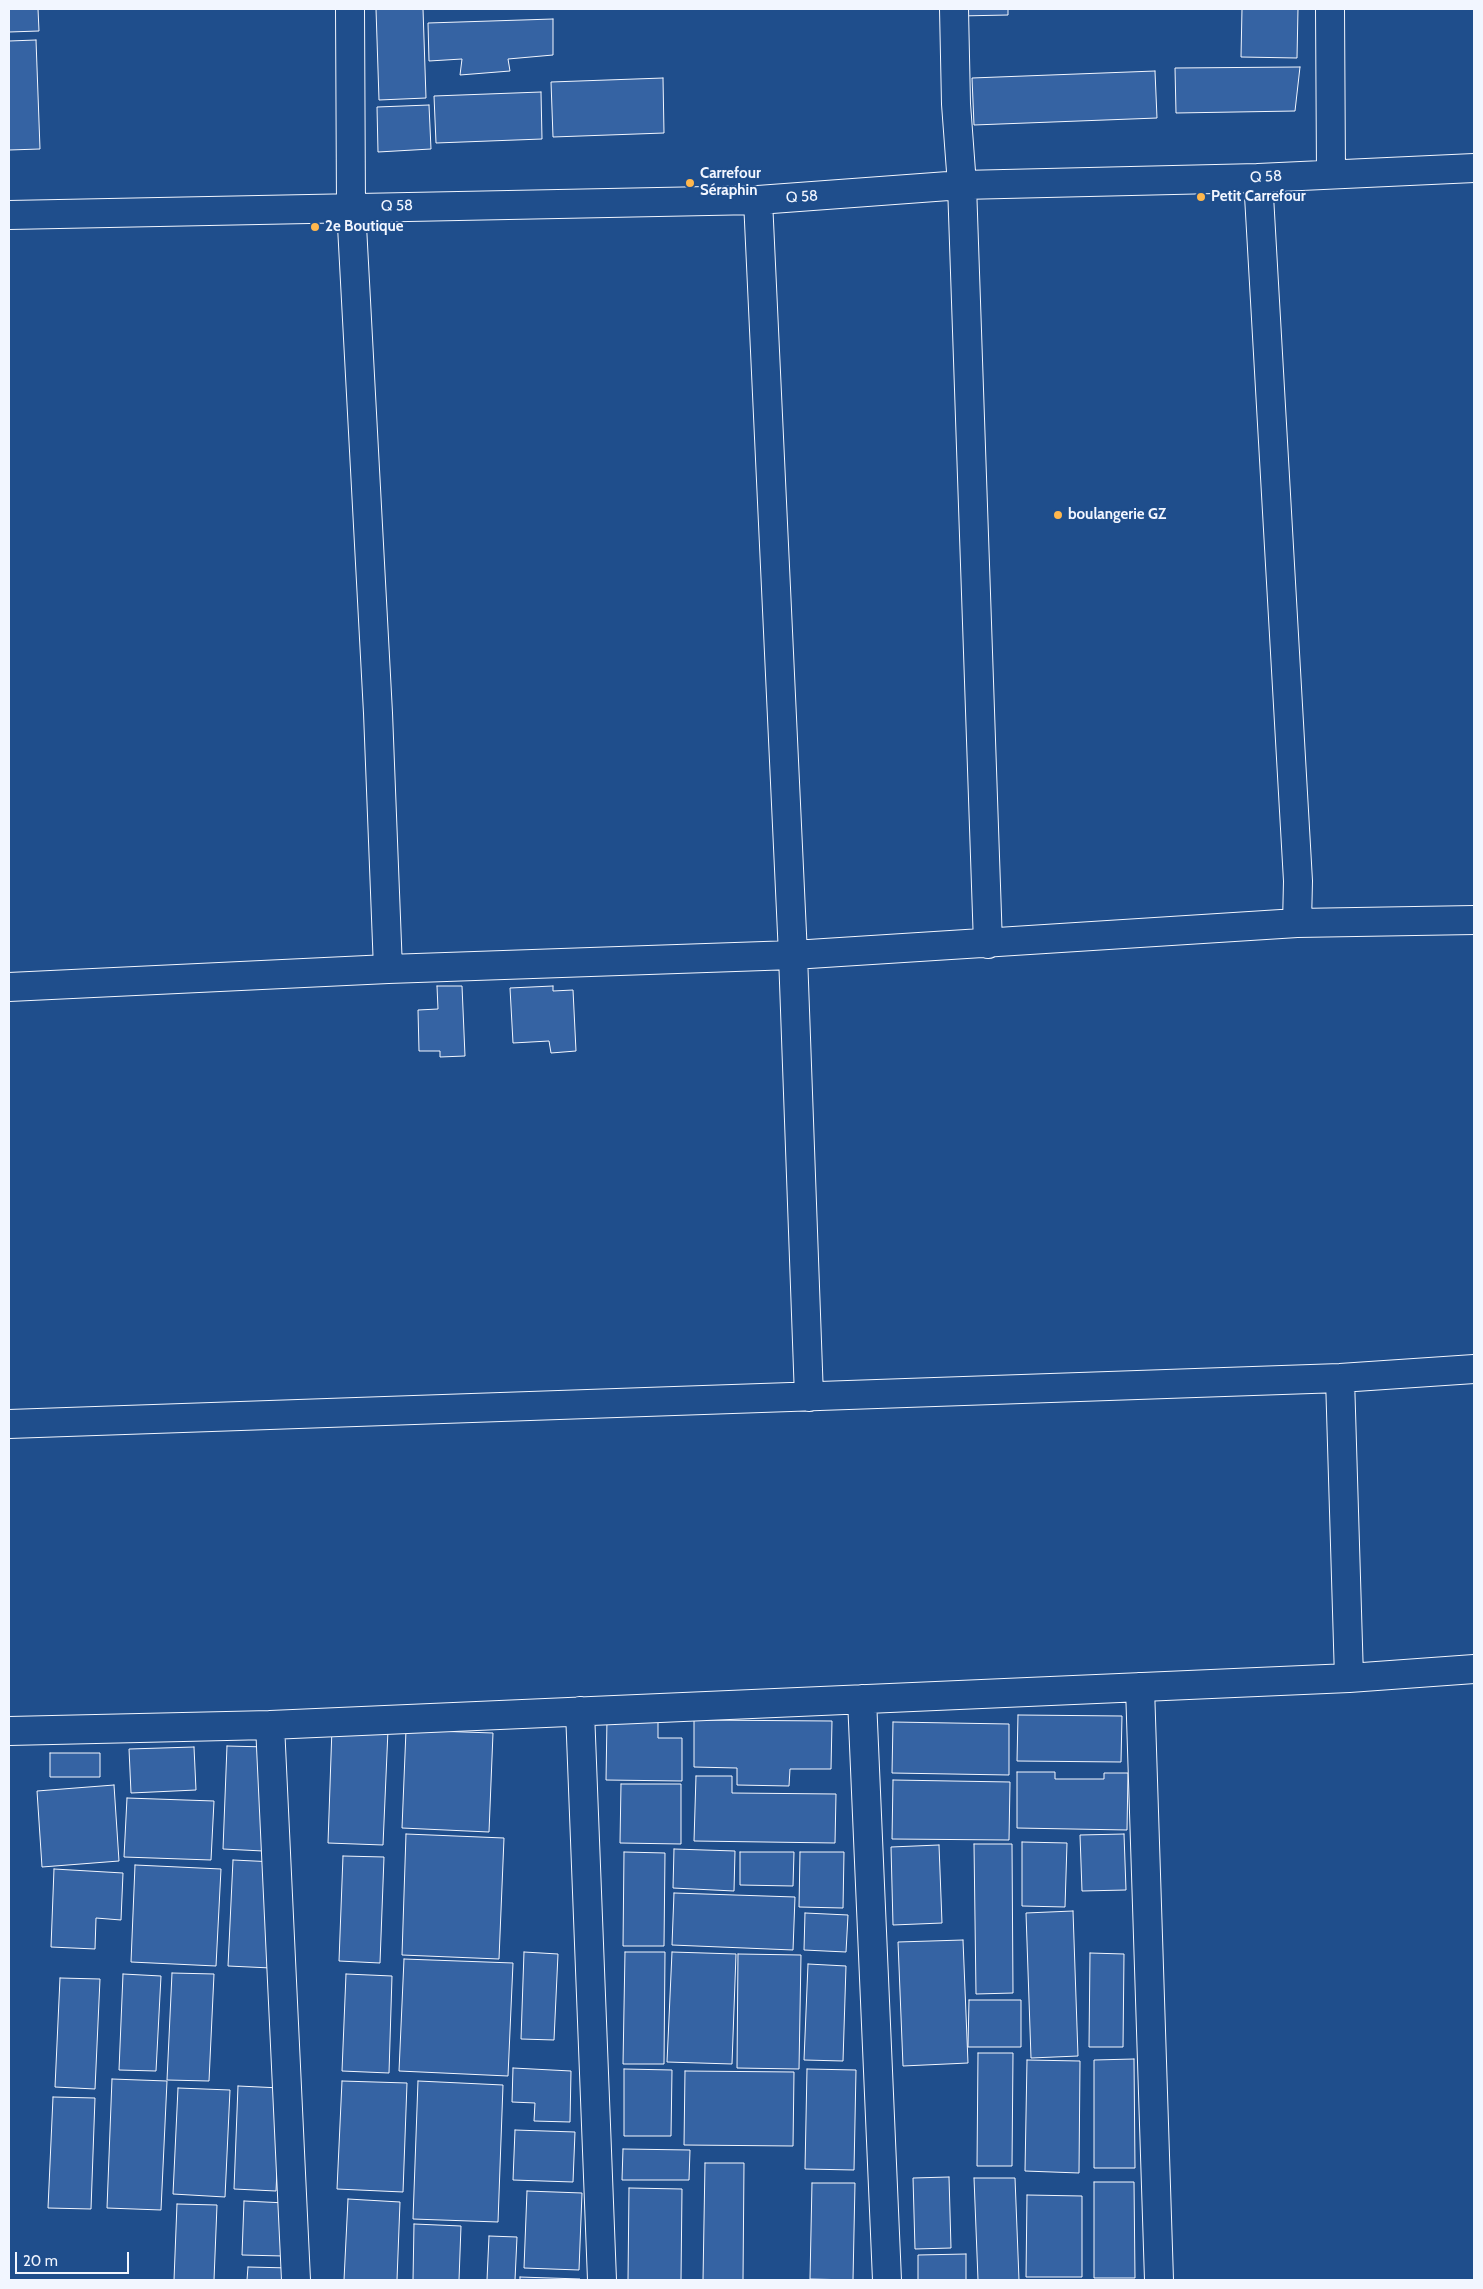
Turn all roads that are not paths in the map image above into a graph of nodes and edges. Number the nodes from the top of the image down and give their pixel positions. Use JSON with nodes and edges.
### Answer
{"nodes":[{"id":1,"x":350,"y":9,"type":"edge"},
{"id":2,"x":954,"y":9,"type":"edge"},
{"id":3,"x":1330,"y":9,"type":"edge"},
{"id":4,"x":1474,"y":168,"type":"edge"},
{"id":5,"x":1331,"y":173,"type":"junction"},
{"id":6,"x":1258,"y":178,"type":"junction"},
{"id":7,"x":962,"y":185,"type":"junction"},
{"id":8,"x":758,"y":200,"type":"junction"},
{"id":9,"x":351,"y":207,"type":"junction"},
{"id":10,"x":9,"y":214,"type":"edge"},
{"id":11,"x":1474,"y":920,"type":"edge"},
{"id":12,"x":1297,"y":923,"type":"junction"},
{"id":13,"x":988,"y":944,"type":"junction"},
{"id":14,"x":794,"y":955,"type":"junction"},
{"id":15,"x":388,"y":969,"type":"junction"},
{"id":16,"x":9,"y":987,"type":"edge"},
{"id":17,"x":1474,"y":1370,"type":"edge"},
{"id":18,"x":1340,"y":1378,"type":"junction"},
{"id":19,"x":809,"y":1397,"type":"junction"},
{"id":20,"x":9,"y":1424,"type":"edge"},
{"id":21,"x":1474,"y":1669,"type":"edge"},
{"id":22,"x":1349,"y":1678,"type":"junction"},
{"id":23,"x":1140,"y":1687,"type":"junction"},
{"id":24,"x":862,"y":1700,"type":"junction"},
{"id":25,"x":580,"y":1711,"type":"junction"},
{"id":26,"x":270,"y":1725,"type":"junction"},
{"id":27,"x":9,"y":1730,"type":"edge"},
{"id":28,"x":296,"y":2280,"type":"edge"},
{"id":29,"x":602,"y":2280,"type":"edge"},
{"id":30,"x":887,"y":2280,"type":"edge"},
{"id":31,"x":1159,"y":2280,"type":"edge"}],
"edges":[{"from":1,"to":9,"type":"street"},
{"from":2,"to":7,"type":"street"},
{"from":3,"to":5,"type":"street"},
{"from":4,"to":5,"type":"street","name":"Q 58"},
{"from":5,"to":6,"type":"street","name":"Q 58"},
{"from":6,"to":7,"type":"street","name":"Q 58"},
{"from":6,"to":12,"type":"street"},
{"from":7,"to":8,"type":"street","name":"Q 58"},
{"from":7,"to":13,"type":"street"},
{"from":8,"to":9,"type":"street","name":"Q 58"},
{"from":8,"to":14,"type":"street"},
{"from":9,"to":10,"type":"street","name":"Q 58"},
{"from":9,"to":15,"type":"street"},
{"from":11,"to":12,"type":"street"},
{"from":12,"to":13,"type":"street"},
{"from":13,"to":14,"type":"street"},
{"from":14,"to":15,"type":"street"},
{"from":14,"to":19,"type":"street"},
{"from":15,"to":16,"type":"street"},
{"from":17,"to":18,"type":"street"},
{"from":18,"to":19,"type":"street"},
{"from":18,"to":22,"type":"street"},
{"from":19,"to":20,"type":"street"},
{"from":21,"to":22,"type":"street"},
{"from":22,"to":23,"type":"street"},
{"from":23,"to":24,"type":"street"},
{"from":23,"to":31,"type":"street"},
{"from":24,"to":25,"type":"street"},
{"from":24,"to":30,"type":"street"},
{"from":25,"to":26,"type":"street"},
{"from":25,"to":29,"type":"street"},
{"from":26,"to":27,"type":"street"},
{"from":26,"to":28,"type":"street"}]}
